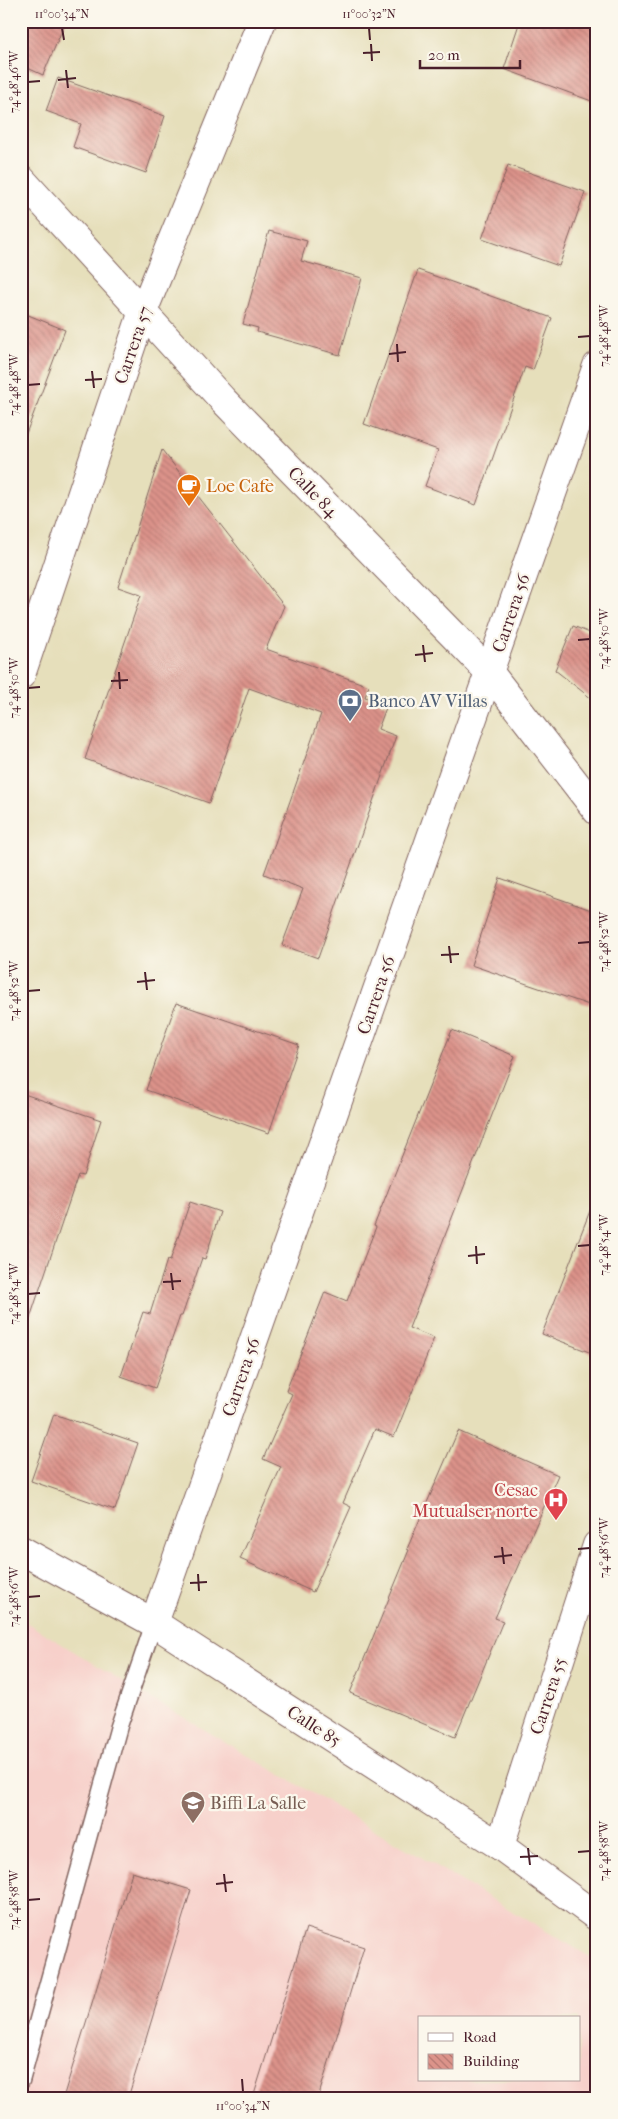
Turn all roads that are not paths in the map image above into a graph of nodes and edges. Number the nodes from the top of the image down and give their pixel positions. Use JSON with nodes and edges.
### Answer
{"nodes":[{"id":1,"x":262,"y":21,"type":"edge"},
{"id":2,"x":21,"y":179,"type":"edge"},
{"id":3,"x":142,"y":314,"type":"junction"},
{"id":4,"x":597,"y":366,"type":"edge"},
{"id":5,"x":490,"y":672,"type":"junction"},
{"id":6,"x":21,"y":675,"type":"edge"},
{"id":7,"x":597,"y":811,"type":"edge"},
{"id":8,"x":597,"y":1545,"type":"edge"},
{"id":9,"x":21,"y":1550,"type":"edge"},
{"id":10,"x":154,"y":1623,"type":"junction"},
{"id":11,"x":500,"y":1846,"type":"junction"},
{"id":12,"x":597,"y":1917,"type":"edge"},
{"id":13,"x":21,"y":2081,"type":"edge"}],
"edges":[{"from":1,"to":3,"type":"street","name":"Carrera 57"},
{"from":2,"to":3,"type":"street","name":"Calle 84"},
{"from":3,"to":5,"type":"street","name":"Calle 84"},
{"from":3,"to":6,"type":"street","name":"Carrera 57"},
{"from":4,"to":5,"type":"street","name":"Carrera 56"},
{"from":5,"to":7,"type":"street","name":"Calle 84"},
{"from":5,"to":10,"type":"street","name":"Carrera 56"},
{"from":8,"to":11,"type":"street","name":"Carrera 55"},
{"from":9,"to":10,"type":"street","name":"Calle 85"},
{"from":10,"to":11,"type":"street","name":"Calle 85"},
{"from":10,"to":13,"type":"lane"},
{"from":11,"to":12,"type":"street","name":"Calle 85"}]}
